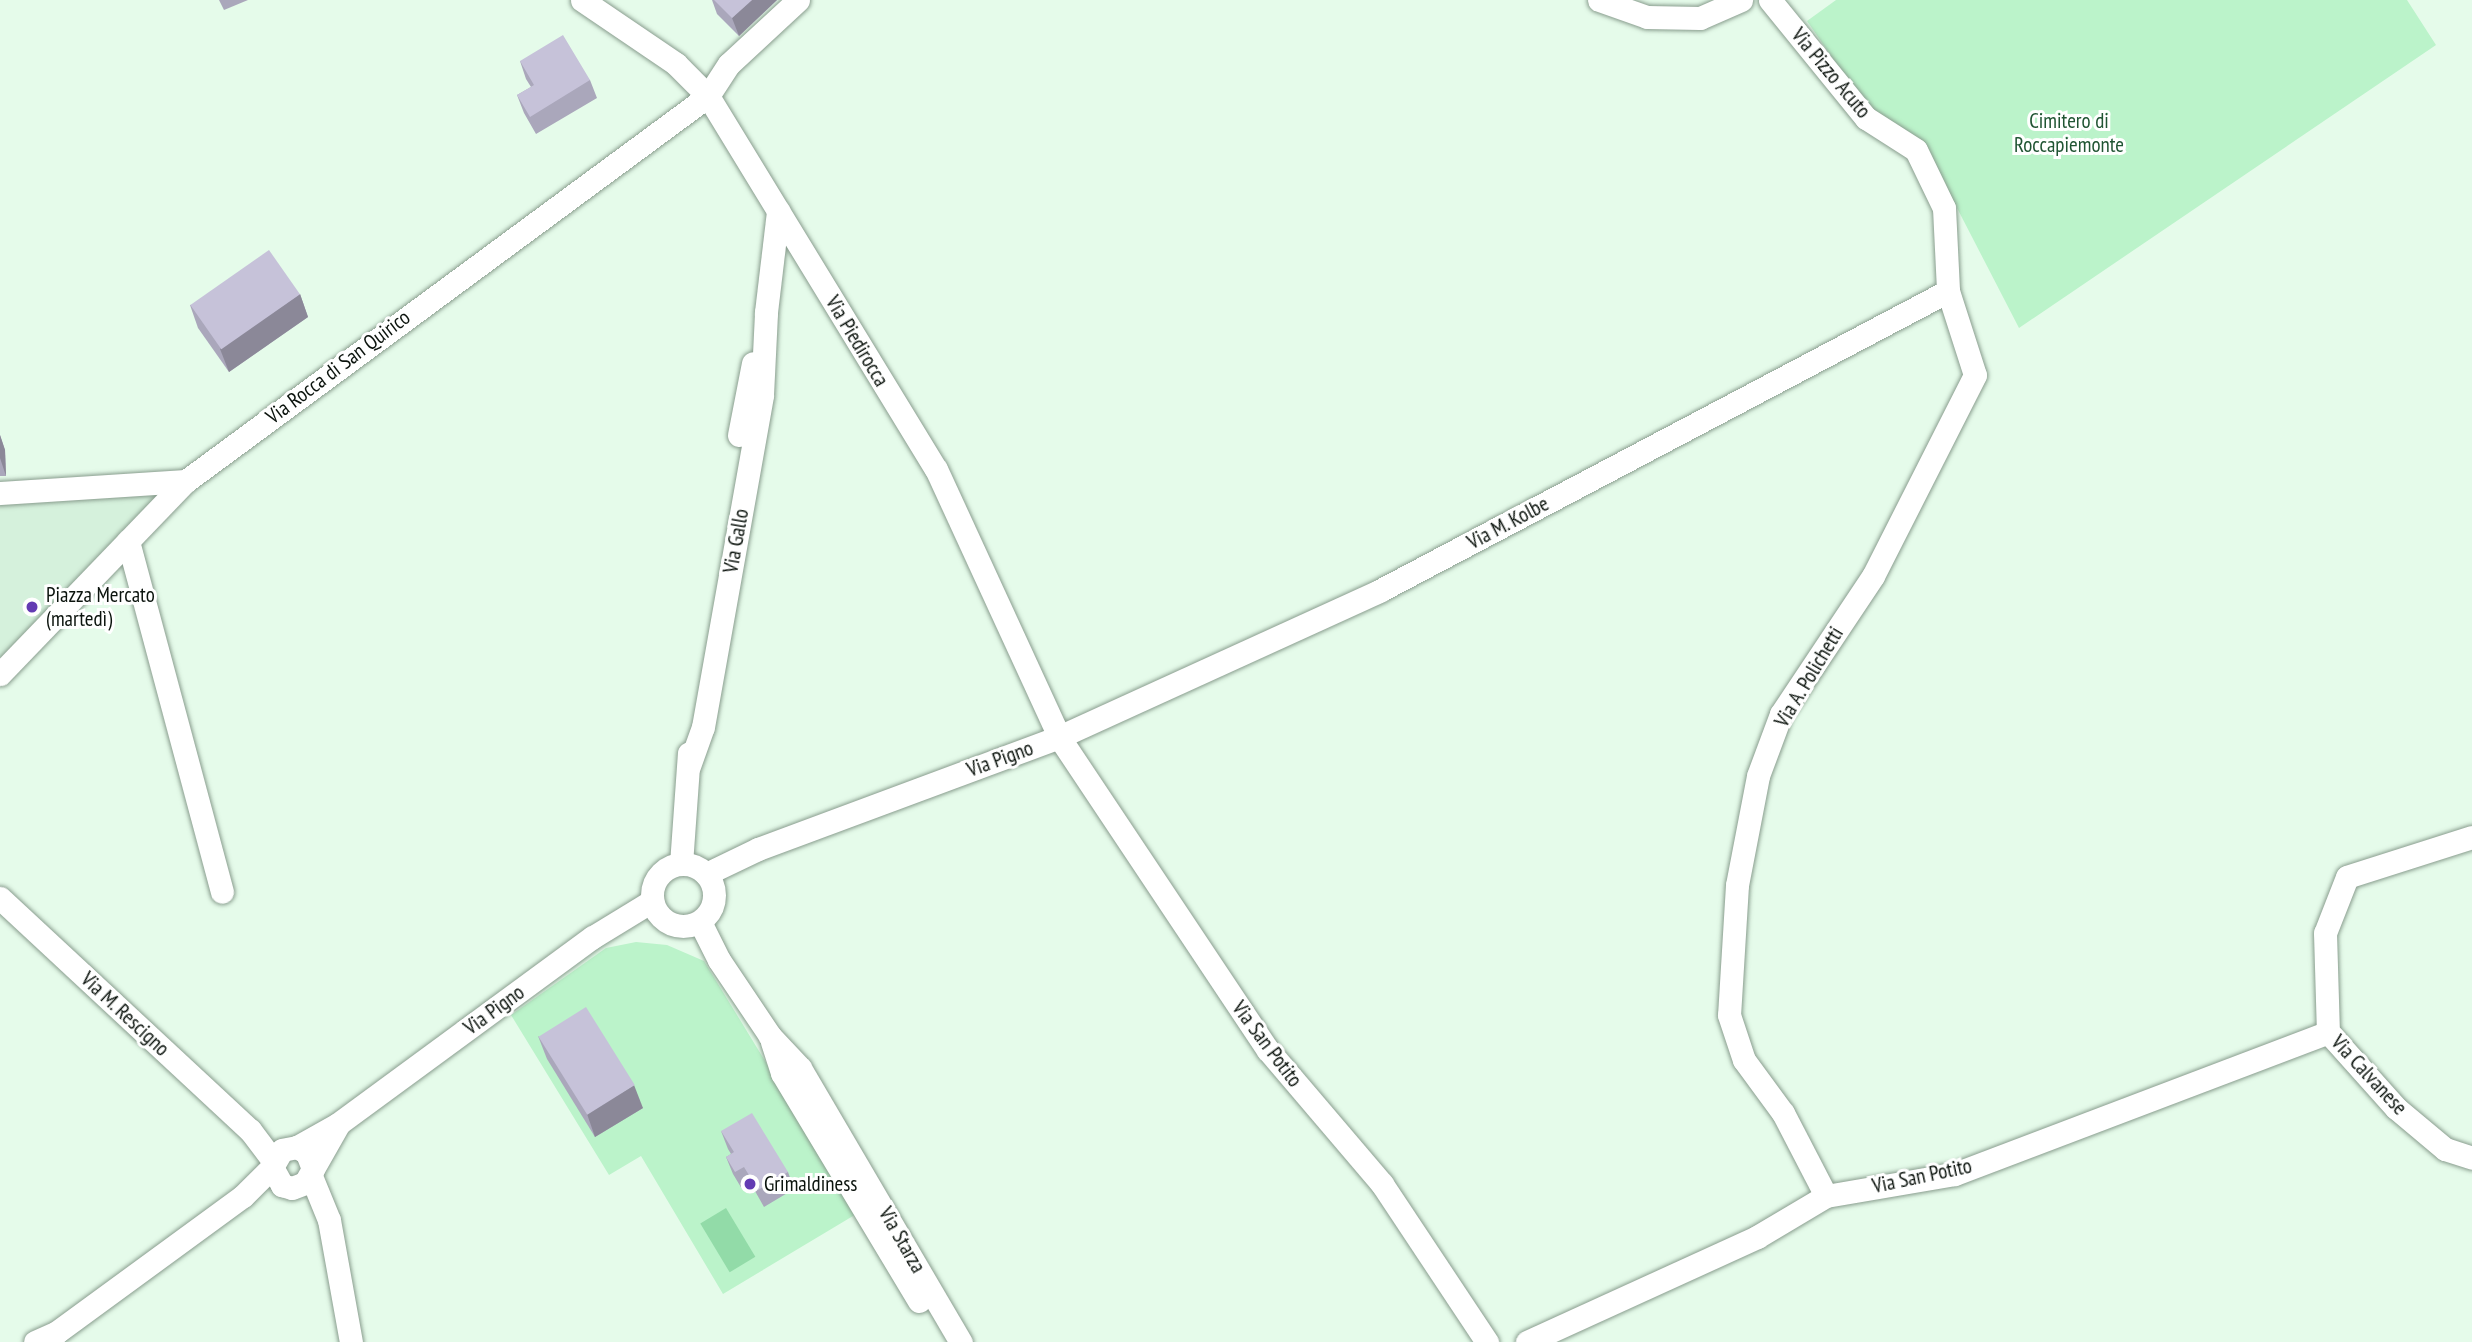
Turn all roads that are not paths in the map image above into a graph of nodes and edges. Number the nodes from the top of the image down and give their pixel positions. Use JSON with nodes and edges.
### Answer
{"nodes":[{"id":1,"x":582,"y":0,"type":"edge"},
{"id":2,"x":798,"y":0,"type":"edge"},
{"id":3,"x":1599,"y":0,"type":"edge"},
{"id":4,"x":1741,"y":0,"type":"edge"},
{"id":5,"x":1770,"y":0,"type":"edge"},
{"id":6,"x":708,"y":96,"type":"junction"},
{"id":7,"x":778,"y":211,"type":"junction"},
{"id":8,"x":1948,"y":291,"type":"junction"},
{"id":9,"x":186,"y":481,"type":"junction"},
{"id":10,"x":0,"y":493,"type":"edge"},
{"id":11,"x":128,"y":541,"type":"junction"},
{"id":12,"x":0,"y":674,"type":"edge"},
{"id":13,"x":1059,"y":737,"type":"junction"},
{"id":14,"x":2472,"y":837,"type":"edge"},
{"id":15,"x":681,"y":864,"type":"junction"},
{"id":16,"x":706,"y":874,"type":"junction"},
{"id":17,"x":222,"y":892,"type":"dead end"},
{"id":18,"x":0,"y":898,"type":"edge"},
{"id":19,"x":652,"y":901,"type":"junction"},
{"id":20,"x":700,"y":922,"type":"junction"},
{"id":21,"x":2328,"y":1032,"type":"junction"},
{"id":22,"x":770,"y":1036,"type":"junction"},
{"id":23,"x":338,"y":1124,"type":"junction"},
{"id":24,"x":2472,"y":1158,"type":"edge"},
{"id":25,"x":284,"y":1166,"type":"junction"},
{"id":26,"x":312,"y":1173,"type":"junction"},
{"id":27,"x":1826,"y":1196,"type":"junction"},
{"id":28,"x":329,"y":1220,"type":"junction"},
{"id":29,"x":35,"y":1342,"type":"edge"},
{"id":30,"x":351,"y":1342,"type":"edge"},
{"id":31,"x":944,"y":1342,"type":"edge"},
{"id":32,"x":961,"y":1342,"type":"edge"},
{"id":33,"x":1486,"y":1342,"type":"edge"},
{"id":34,"x":1527,"y":1342,"type":"edge"}],
"edges":[{"from":1,"to":6,"type":"street","name":"Via Piedirocca"},
{"from":2,"to":6,"type":"street"},
{"from":3,"to":4,"type":"street"},
{"from":5,"to":8,"type":"street","name":"Via Pizzo Acuto"},
{"from":6,"to":7,"type":"street","name":"Via Piedirocca"},
{"from":6,"to":9,"type":"street","name":"Via Rocca di San Quirico"},
{"from":7,"to":13,"type":"street","name":"Via Piedirocca"},
{"from":7,"to":15,"type":"street","name":"Via Gallo"},
{"from":8,"to":13,"type":"street","name":"Via M. Kolbe"},
{"from":8,"to":27,"type":"street","name":"Via A. Polichetti"},
{"from":9,"to":10,"type":"street"},
{"from":9,"to":11,"type":"street","name":"Via Rocca di San Quirico"},
{"from":11,"to":12,"type":"street","name":"Via Rocca di San Quirico"},
{"from":11,"to":17,"type":"street"},
{"from":13,"to":16,"type":"street","name":"Via Pigno"},
{"from":13,"to":33,"type":"street","name":"Via San Potito"},
{"from":14,"to":21,"type":"street","name":"Via Calvanese"},
{"from":15,"to":16,"type":"street"},
{"from":15,"to":19,"type":"street"},
{"from":16,"to":20,"type":"street"},
{"from":18,"to":25,"type":"street","name":"Via M. Rescigno"},
{"from":19,"to":20,"type":"street"},
{"from":19,"to":23,"type":"street","name":"Via Pigno"},
{"from":20,"to":22,"type":"street","name":"Via Starza"},
{"from":21,"to":24,"type":"street","name":"Via Calvanese"},
{"from":21,"to":27,"type":"street","name":"Via San Potito"},
{"from":22,"to":31,"type":"street","name":"Via Starza"},
{"from":22,"to":32,"type":"street","name":"Via Starza"},
{"from":23,"to":25,"type":"street","name":"Via Pigno"},
{"from":23,"to":26,"type":"street","name":"Via Pigno"},
{"from":25,"to":26,"type":"street"},
{"from":25,"to":26,"type":"street"},
{"from":25,"to":28,"type":"street"},
{"from":25,"to":29,"type":"street","name":"Via Pigno"},
{"from":26,"to":28,"type":"street"},
{"from":27,"to":34,"type":"street","name":"Via San Potito"},
{"from":28,"to":30,"type":"street"}]}
